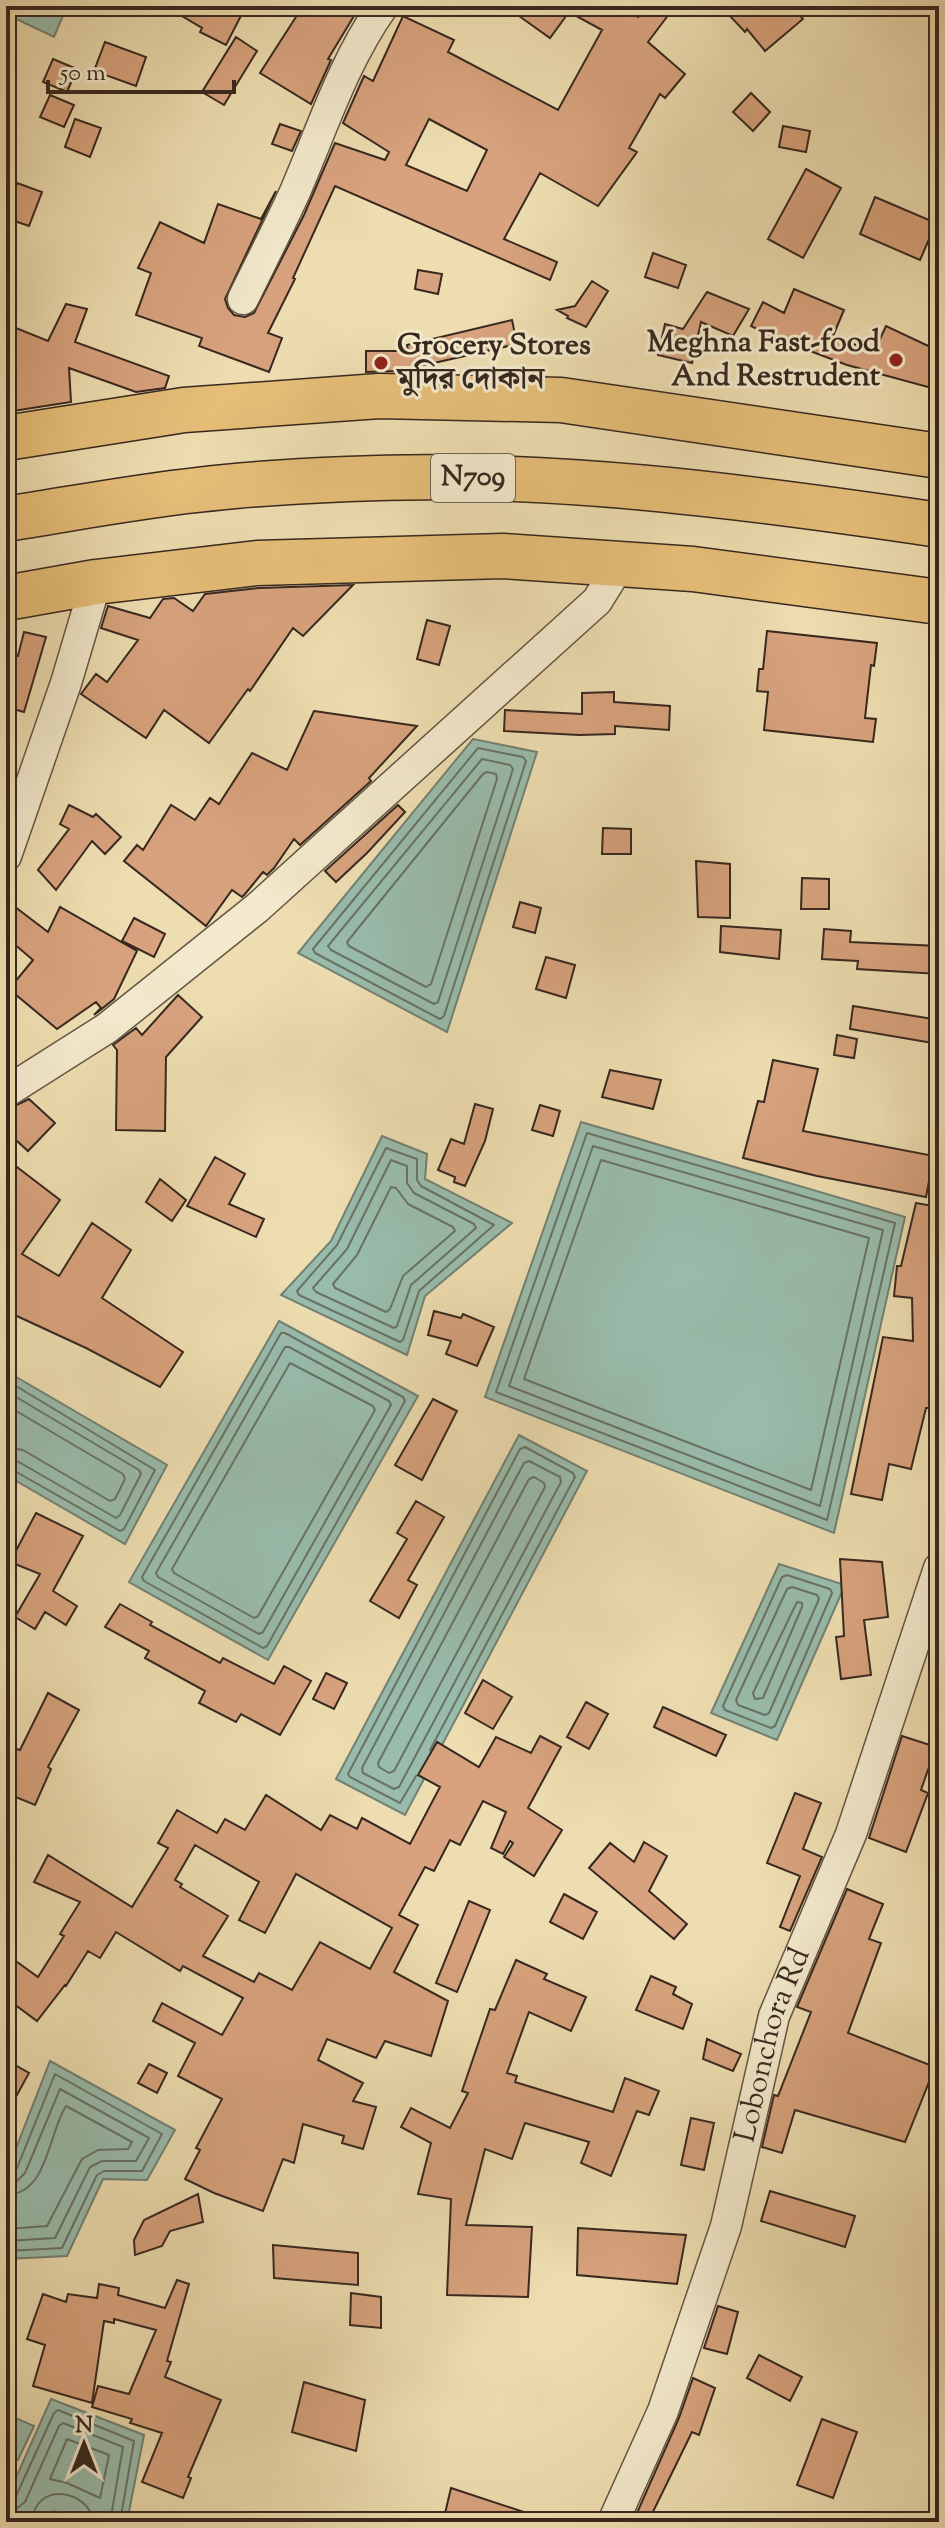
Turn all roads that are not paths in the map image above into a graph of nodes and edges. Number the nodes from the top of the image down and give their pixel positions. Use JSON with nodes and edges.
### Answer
{"nodes":[{"id":1,"x":383,"y":6,"type":"edge"},
{"id":2,"x":243,"y":299,"type":"dead end"},
{"id":3,"x":6,"y":438,"type":"edge"},
{"id":4,"x":939,"y":456,"type":"edge"},
{"id":5,"x":6,"y":519,"type":"edge"},
{"id":6,"x":939,"y":525,"type":"edge"},
{"id":7,"x":620,"y":564,"type":"junction"},
{"id":8,"x":96,"y":582,"type":"junction"},
{"id":9,"x":6,"y":598,"type":"edge"},
{"id":10,"x":939,"y":602,"type":"edge"},
{"id":11,"x":6,"y":856,"type":"edge"},
{"id":12,"x":6,"y":1092,"type":"edge"},
{"id":13,"x":939,"y":1568,"type":"edge"},
{"id":14,"x":613,"y":2522,"type":"edge"}],
"edges":[{"from":1,"to":2,"type":"street"},
{"from":3,"to":4,"type":"highway"},
{"from":5,"to":6,"type":"highway","number":"N709"},
{"from":7,"to":8,"type":"highway"},
{"from":7,"to":10,"type":"highway"},
{"from":7,"to":12,"type":"street"},
{"from":8,"to":9,"type":"highway"},
{"from":8,"to":11,"type":"street"},
{"from":13,"to":14,"type":"street","name":"Lobonchora Rd"}]}
